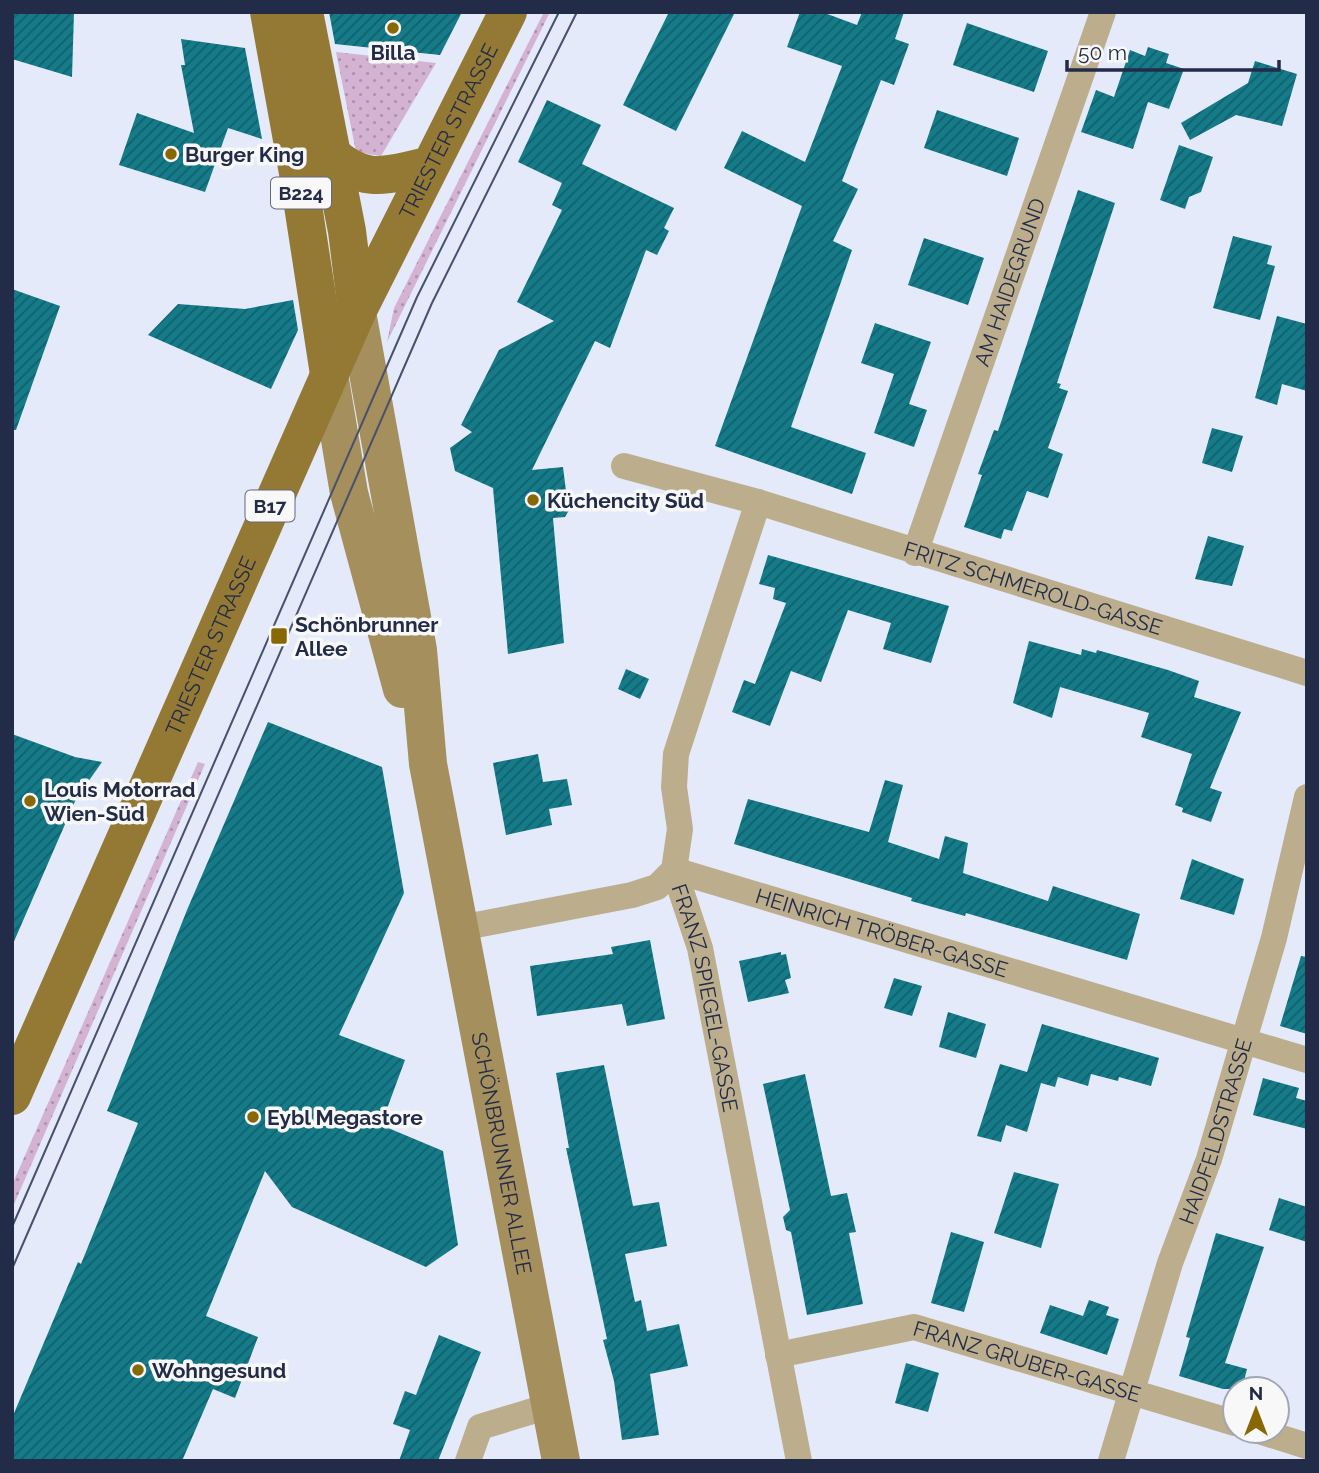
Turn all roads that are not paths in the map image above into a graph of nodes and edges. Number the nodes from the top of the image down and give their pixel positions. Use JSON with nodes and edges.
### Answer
{"nodes":[{"id":1,"x":269,"y":12,"type":"edge"},
{"id":2,"x":304,"y":12,"type":"edge"},
{"id":3,"x":508,"y":12,"type":"edge"},
{"id":4,"x":1103,"y":12,"type":"edge"},
{"id":5,"x":332,"y":155,"type":"junction"},
{"id":6,"x":429,"y":166,"type":"junction"},
{"id":7,"x":357,"y":312,"type":"junction"},
{"id":8,"x":329,"y":374,"type":"junction"},
{"id":9,"x":624,"y":466,"type":"dead end"},
{"id":10,"x":758,"y":502,"type":"junction"},
{"id":11,"x":915,"y":553,"type":"junction"},
{"id":12,"x":1307,"y":673,"type":"edge"},
{"id":13,"x":428,"y":764,"type":"junction"},
{"id":14,"x":1307,"y":797,"type":"edge"},
{"id":15,"x":674,"y":870,"type":"junction"},
{"id":16,"x":460,"y":928,"type":"junction"},
{"id":17,"x":1242,"y":1041,"type":"junction"},
{"id":18,"x":1307,"y":1060,"type":"edge"},
{"id":19,"x":12,"y":1096,"type":"edge"},
{"id":20,"x":778,"y":1355,"type":"junction"},
{"id":21,"x":1132,"y":1392,"type":"junction"},
{"id":22,"x":549,"y":1406,"type":"junction"},
{"id":23,"x":1221,"y":1419,"type":"edge"},
{"id":24,"x":468,"y":1461,"type":"edge"},
{"id":25,"x":561,"y":1461,"type":"edge"},
{"id":26,"x":799,"y":1461,"type":"edge"},
{"id":27,"x":1111,"y":1461,"type":"edge"}],
"edges":[{"from":1,"to":8,"type":"main road","number":"B224"},
{"from":2,"to":5,"type":"main road","number":"B224"},
{"from":3,"to":6,"type":"main road","name":"TRIESTER STRASSE","number":"B17"},
{"from":4,"to":11,"type":"street","name":"AM HAIDEGRUND"},
{"from":5,"to":6,"type":"main road"},
{"from":5,"to":7,"type":"main road","number":"B224"},
{"from":6,"to":7,"type":"main road","name":"TRIESTER STRASSE","number":"B17"},
{"from":7,"to":8,"type":"main road","name":"TRIESTER STRASSE","number":"B17"},
{"from":7,"to":13,"type":"main road"},
{"from":8,"to":13,"type":"main road"},
{"from":8,"to":19,"type":"main road","name":"TRIESTER STRASSE","number":"B17"},
{"from":9,"to":10,"type":"street","name":"FRITZ SCHMEROLD-GASSE"},
{"from":10,"to":11,"type":"street","name":"FRITZ SCHMEROLD-GASSE"},
{"from":10,"to":15,"type":"street","name":"FRANZ SPIEGEL-GASSE"},
{"from":11,"to":12,"type":"street","name":"FRITZ SCHMEROLD-GASSE"},
{"from":13,"to":16,"type":"main road","name":"SCHÖNBRUNNER ALLEE"},
{"from":14,"to":17,"type":"street","name":"HAIDFELDSTRASSE"},
{"from":15,"to":16,"type":"street"},
{"from":15,"to":17,"type":"street","name":"HEINRICH TRÖBER-GASSE"},
{"from":15,"to":20,"type":"street","name":"FRANZ SPIEGEL-GASSE"},
{"from":16,"to":22,"type":"main road","name":"SCHÖNBRUNNER ALLEE"},
{"from":17,"to":18,"type":"street","name":"HEINRICH TRÖBER-GASSE"},
{"from":17,"to":21,"type":"street","name":"HAIDFELDSTRASSE"},
{"from":20,"to":21,"type":"street","name":"FRANZ GRUBER-GASSE"},
{"from":20,"to":26,"type":"street","name":"FRANZ SPIEGEL-GASSE"},
{"from":21,"to":23,"type":"street","name":"FRANZ GRUBER-GASSE"},
{"from":21,"to":27,"type":"street","name":"HAIDFELDSTRASSE"},
{"from":22,"to":24,"type":"street"},
{"from":22,"to":25,"type":"main road","name":"SCHÖNBRUNNER ALLEE"}]}
